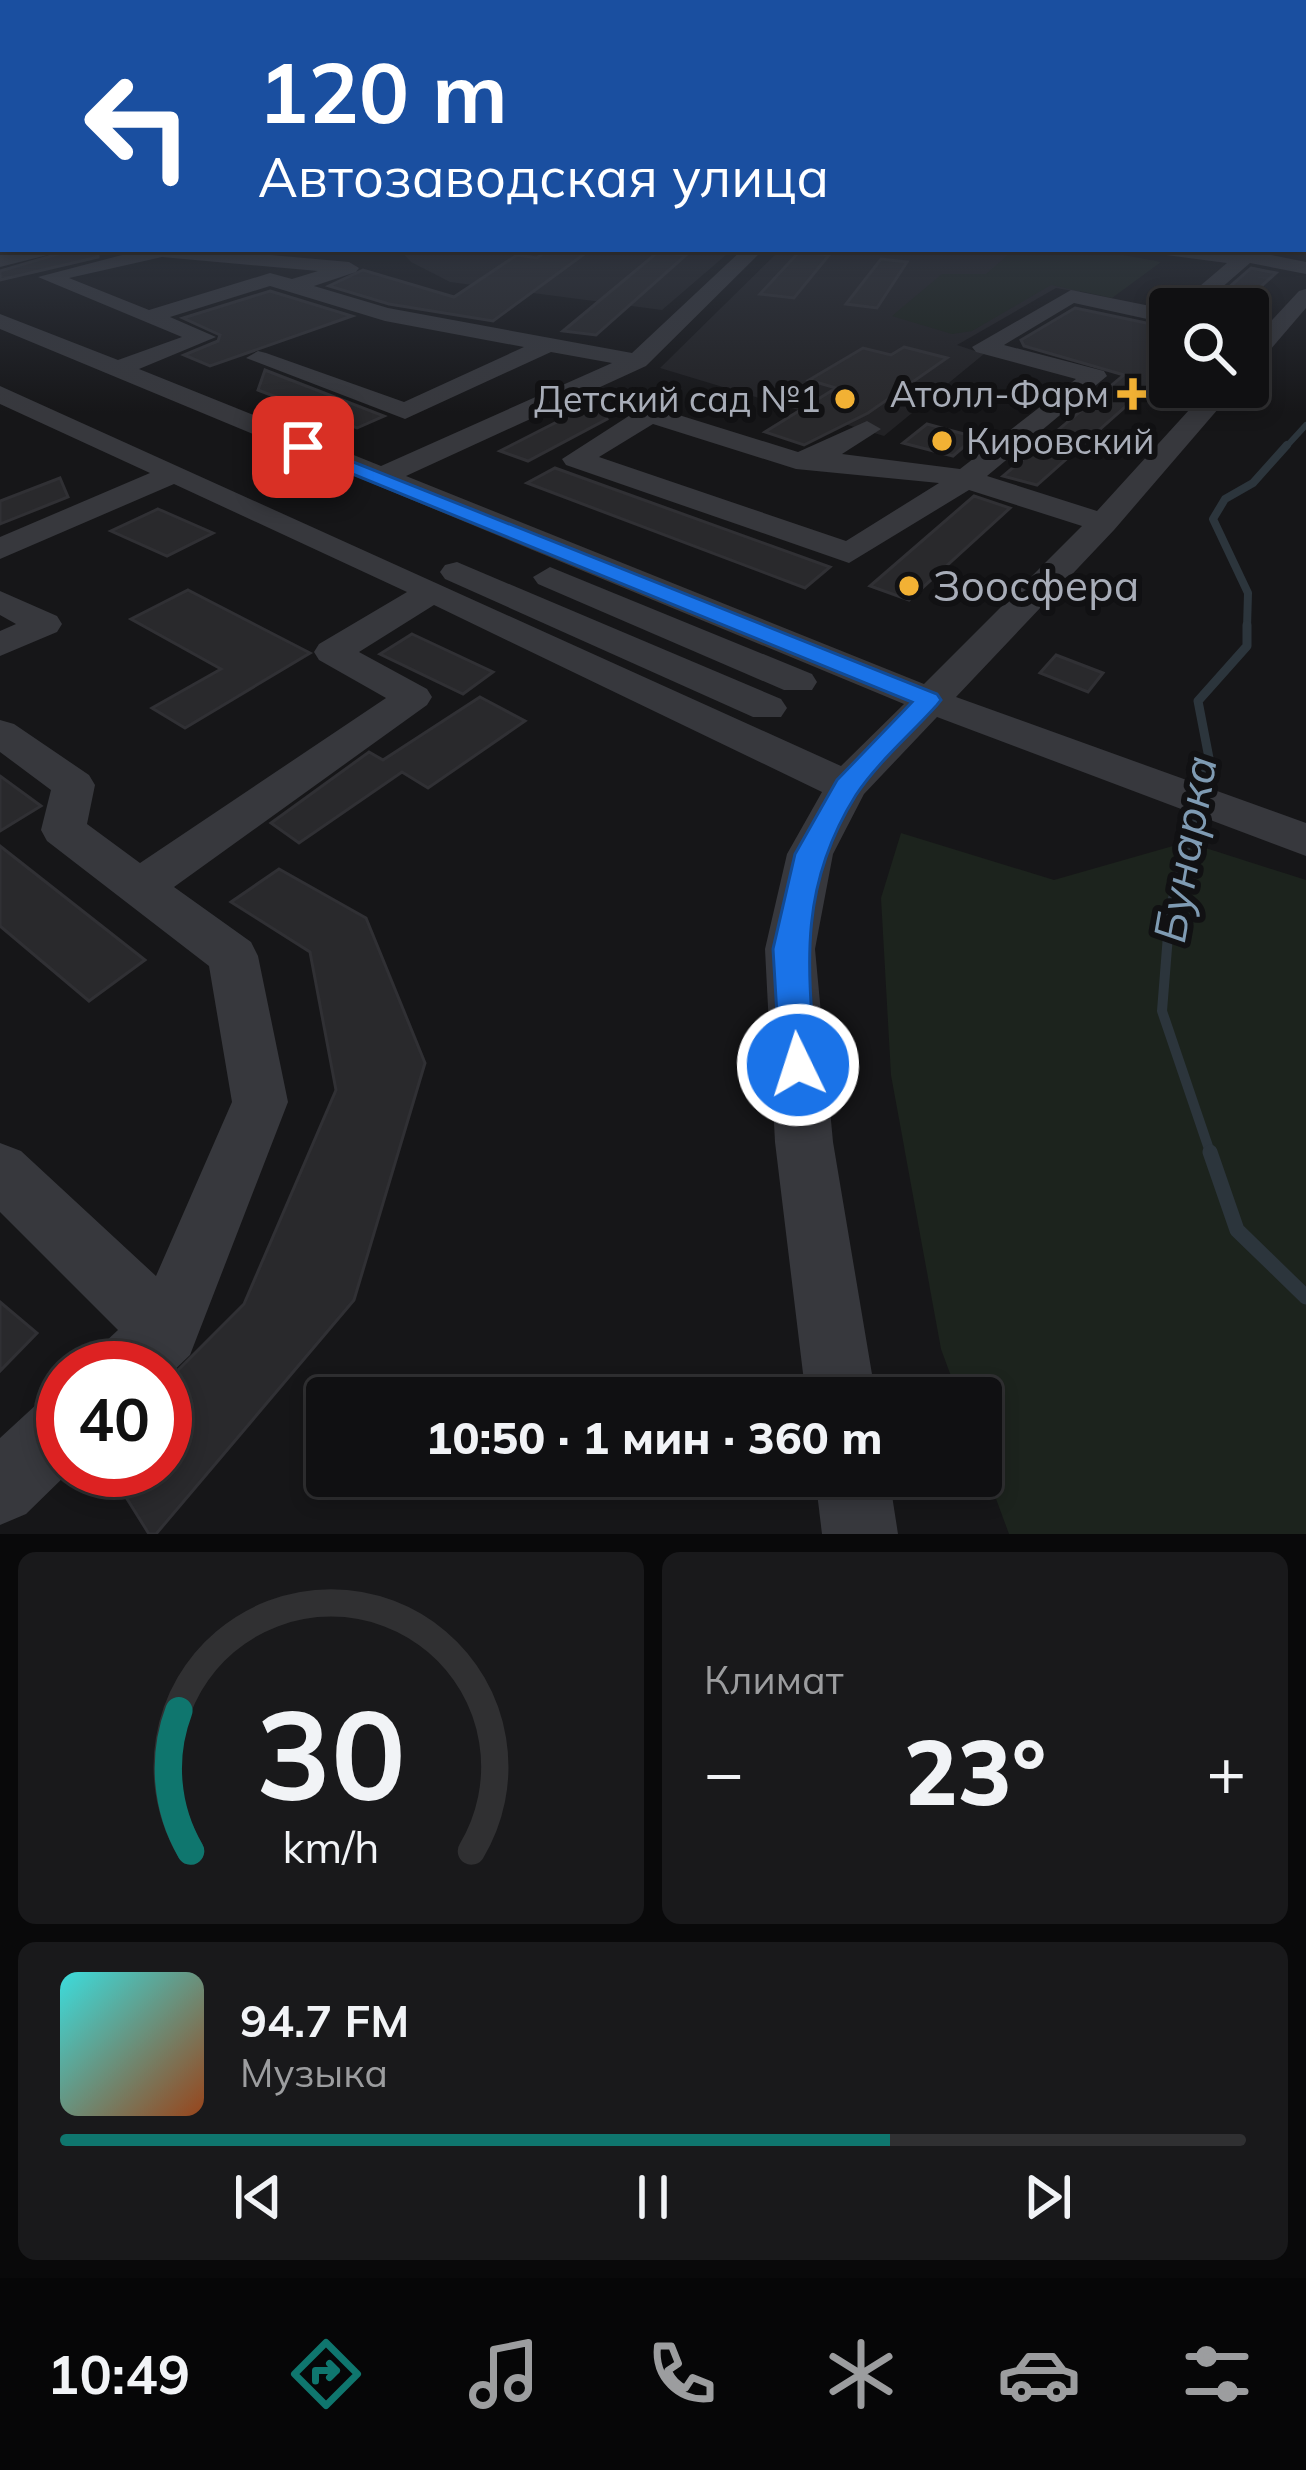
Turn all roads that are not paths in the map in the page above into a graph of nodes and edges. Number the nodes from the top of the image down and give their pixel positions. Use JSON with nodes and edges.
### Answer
{"nodes":[{"id":1,"x":81,"y":270,"type":"edge"},
{"id":2,"x":345,"y":270,"type":"edge"},
{"id":3,"x":732,"y":270,"type":"edge"},
{"id":4,"x":292,"y":286,"type":"junction"},
{"id":5,"x":1306,"y":295,"type":"edge"},
{"id":6,"x":1149,"y":313,"type":"edge"},
{"id":7,"x":148,"y":317,"type":"junction"},
{"id":8,"x":0,"y":320,"type":"edge"},
{"id":9,"x":1269,"y":336,"type":"edge"},
{"id":10,"x":551,"y":343,"type":"junction"},
{"id":11,"x":0,"y":345,"type":"edge"},
{"id":12,"x":258,"y":358,"type":"dead end"},
{"id":13,"x":637,"y":361,"type":"junction"},
{"id":14,"x":114,"y":370,"type":"junction"},
{"id":15,"x":0,"y":372,"type":"edge"},
{"id":16,"x":588,"y":385,"type":"junction"},
{"id":17,"x":0,"y":394,"type":"edge"},
{"id":18,"x":1205,"y":408,"type":"edge"},
{"id":19,"x":651,"y":414,"type":"junction"},
{"id":20,"x":867,"y":429,"type":"dead end"},
{"id":21,"x":810,"y":461,"type":"junction"},
{"id":22,"x":174,"y":473,"type":"junction"},
{"id":23,"x":378,"y":478,"type":"junction"},
{"id":24,"x":966,"y":479,"type":"junction"},
{"id":25,"x":1103,"y":523,"type":"junction"},
{"id":26,"x":0,"y":549,"type":"edge"},
{"id":27,"x":433,"y":591,"type":"junction"},
{"id":28,"x":0,"y":601,"type":"edge"},
{"id":29,"x":0,"y":645,"type":"edge"},
{"id":30,"x":798,"y":682,"type":"dead end"},
{"id":31,"x":928,"y":700,"type":"junction"},
{"id":32,"x":767,"y":708,"type":"dead end"},
{"id":33,"x":0,"y":733,"type":"edge"},
{"id":34,"x":847,"y":786,"type":"junction"},
{"id":35,"x":1306,"y":840,"type":"edge"},
{"id":36,"x":140,"y":887,"type":"junction"},
{"id":37,"x":0,"y":1172,"type":"edge"},
{"id":38,"x":140,"y":1341,"type":"edge"},
{"id":39,"x":151,"y":1341,"type":"edge"},
{"id":40,"x":838,"y":1377,"type":"edge"},
{"id":41,"x":36,"y":1454,"type":"edge"},
{"id":42,"x":0,"y":1488,"type":"edge"},
{"id":43,"x":855,"y":1497,"type":"edge"},
{"id":44,"x":860,"y":1534,"type":"edge"}],
"edges":[{"from":1,"to":7,"type":"street"},
{"from":2,"to":4,"type":"street"},
{"from":3,"to":13,"type":"street"},
{"from":4,"to":7,"type":"street"},
{"from":4,"to":10,"type":"street"},
{"from":5,"to":9,"type":"street"},
{"from":6,"to":24,"type":"street"},
{"from":7,"to":14,"type":"street"},
{"from":8,"to":14,"type":"street"},
{"from":10,"to":12,"type":"street"},
{"from":10,"to":13,"type":"street"},
{"from":11,"to":30,"type":"street"},
{"from":13,"to":16,"type":"street"},
{"from":14,"to":23,"type":"street"},
{"from":15,"to":32,"type":"street"},
{"from":16,"to":19,"type":"street"},
{"from":16,"to":23,"type":"street"},
{"from":17,"to":22,"type":"street"},
{"from":18,"to":25,"type":"street"},
{"from":19,"to":21,"type":"street"},
{"from":19,"to":24,"type":"street"},
{"from":20,"to":21,"type":"street"},
{"from":21,"to":24,"type":"street"},
{"from":22,"to":26,"type":"street"},
{"from":22,"to":27,"type":"street"},
{"from":23,"to":31,"type":"street"},
{"from":24,"to":25,"type":"street"},
{"from":25,"to":31,"type":"street"},
{"from":27,"to":34,"type":"street"},
{"from":27,"to":36,"type":"street"},
{"from":28,"to":29,"type":"street"},
{"from":31,"to":34,"type":"street"},
{"from":31,"to":35,"type":"street"},
{"from":33,"to":36,"type":"street"},
{"from":34,"to":40,"type":"street"},
{"from":36,"to":39,"type":"street"},
{"from":37,"to":38,"type":"street"},
{"from":41,"to":42,"type":"street"},
{"from":43,"to":44,"type":"street"}]}
